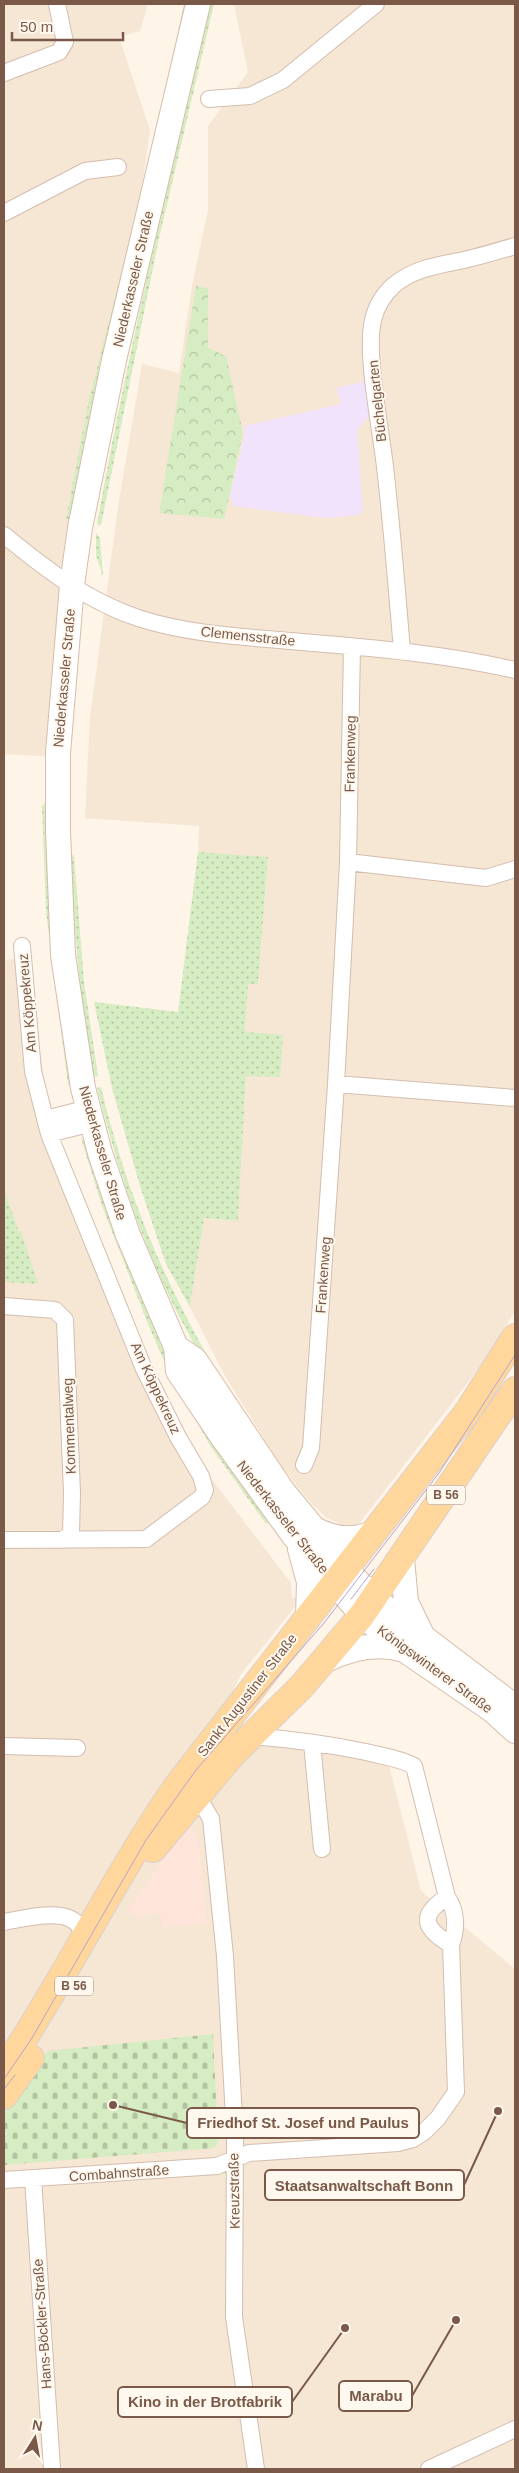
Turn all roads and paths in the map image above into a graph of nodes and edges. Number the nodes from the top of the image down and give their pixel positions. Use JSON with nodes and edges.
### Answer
{"nodes":[{"id":1,"x":58,"y":4,"type":"edge"},
{"id":2,"x":198,"y":4,"type":"edge"},
{"id":3,"x":376,"y":4,"type":"edge"},
{"id":4,"x":4,"y":74,"type":"edge"},
{"id":5,"x":209,"y":99,"type":"dead end"},
{"id":6,"x":118,"y":167,"type":"dead end"},
{"id":7,"x":4,"y":214,"type":"edge"},
{"id":8,"x":515,"y":246,"type":"edge"},
{"id":9,"x":4,"y":535,"type":"edge"},
{"id":10,"x":72,"y":585,"type":"junction"},
{"id":11,"x":352,"y":646,"type":"junction"},
{"id":12,"x":402,"y":651,"type":"junction"},
{"id":13,"x":515,"y":670,"type":"edge"},
{"id":14,"x":348,"y":862,"type":"junction"},
{"id":15,"x":515,"y":869,"type":"edge"},
{"id":16,"x":22,"y":946,"type":"dead end"},
{"id":17,"x":336,"y":1084,"type":"junction"},
{"id":18,"x":515,"y":1098,"type":"edge"},
{"id":19,"x":90,"y":1116,"type":"junction"},
{"id":20,"x":47,"y":1127,"type":"junction"},
{"id":21,"x":4,"y":1306,"type":"edge"},
{"id":22,"x":515,"y":1336,"type":"edge"},
{"id":23,"x":515,"y":1390,"type":"edge"},
{"id":24,"x":304,"y":1465,"type":"dead end"},
{"id":25,"x":303,"y":1532,"type":"junction"},
{"id":26,"x":375,"y":1532,"type":"junction"},
{"id":27,"x":4,"y":1540,"type":"edge"},
{"id":28,"x":62,"y":1540,"type":"junction"},
{"id":29,"x":402,"y":1559,"type":"junction"},
{"id":30,"x":341,"y":1577,"type":"junction"},
{"id":31,"x":369,"y":1607,"type":"junction"},
{"id":32,"x":308,"y":1617,"type":"junction"},
{"id":33,"x":414,"y":1644,"type":"junction"},
{"id":34,"x":326,"y":1660,"type":"junction"},
{"id":35,"x":515,"y":1708,"type":"edge"},
{"id":36,"x":515,"y":1731,"type":"edge"},
{"id":37,"x":250,"y":1736,"type":"junction"},
{"id":38,"x":312,"y":1743,"type":"junction"},
{"id":39,"x":4,"y":1746,"type":"edge"},
{"id":40,"x":77,"y":1748,"type":"dead end"},
{"id":41,"x":197,"y":1795,"type":"junction"},
{"id":42,"x":322,"y":1850,"type":"dead end"},
{"id":43,"x":447,"y":1897,"type":"junction"},
{"id":44,"x":4,"y":1922,"type":"edge"},
{"id":45,"x":82,"y":1940,"type":"junction"},
{"id":46,"x":451,"y":1945,"type":"junction"},
{"id":47,"x":4,"y":2070,"type":"edge"},
{"id":48,"x":4,"y":2096,"type":"edge"},
{"id":49,"x":233,"y":2160,"type":"junction"},
{"id":50,"x":33,"y":2178,"type":"junction"},
{"id":51,"x":4,"y":2180,"type":"edge"},
{"id":52,"x":515,"y":2429,"type":"edge"},
{"id":53,"x":52,"y":2469,"type":"edge"},
{"id":54,"x":256,"y":2469,"type":"edge"},
{"id":55,"x":429,"y":2469,"type":"edge"}],
"edges":[{"from":1,"to":4,"type":"street"},
{"from":2,"to":10,"type":"main road","name":"Niederkasseler Straße"},
{"from":3,"to":5,"type":"street"},
{"from":6,"to":7,"type":"street"},
{"from":8,"to":12,"type":"street","name":"Büchelgarten"},
{"from":9,"to":10,"type":"street","name":"Clemensstraße"},
{"from":10,"to":11,"type":"street","name":"Clemensstraße"},
{"from":10,"to":19,"type":"main road","name":"Niederkasseler Straße"},
{"from":11,"to":12,"type":"street","name":"Clemensstraße"},
{"from":11,"to":14,"type":"street","name":"Frankenweg"},
{"from":12,"to":13,"type":"street","name":"Clemensstraße"},
{"from":14,"to":15,"type":"street"},
{"from":14,"to":17,"type":"street","name":"Frankenweg"},
{"from":16,"to":20,"type":"street","name":"Am Köppekreuz"},
{"from":17,"to":18,"type":"street"},
{"from":17,"to":24,"type":"street","name":"Frankenweg"},
{"from":19,"to":20,"type":"street"},
{"from":19,"to":25,"type":"main road","name":"Niederkasseler Straße"},
{"from":20,"to":28,"type":"street","name":"Am Köppekreuz"},
{"from":21,"to":28,"type":"street","name":"Kommentalweg"},
{"from":22,"to":26,"type":"main road","name":"Sankt Augustiner Straße","number":"B 56"},
{"from":23,"to":29,"type":"main road","name":"Sankt Augustiner Straße","number":"B 56"},
{"from":25,"to":26,"type":"main road"},
{"from":25,"to":30,"type":"main road","name":"Niederkasseler Straße"},
{"from":25,"to":32,"type":"main road"},
{"from":26,"to":30,"type":"main road","name":"Sankt Augustiner Straße","number":"B 56"},
{"from":27,"to":28,"type":"street"},
{"from":29,"to":31,"type":"main road","name":"Sankt Augustiner Straße","number":"B 56"},
{"from":29,"to":33,"type":"main road"},
{"from":30,"to":31,"type":"main road","name":"Königswinterer Straße"},
{"from":30,"to":32,"type":"main road","name":"Sankt Augustiner Straße","number":"B 56"},
{"from":31,"to":33,"type":"main road","name":"Königswinterer Straße"},
{"from":31,"to":34,"type":"main road","name":"Sankt Augustiner Straße","number":"B 56"},
{"from":32,"to":45,"type":"main road","name":"Sankt Augustiner Straße","number":"B 56"},
{"from":33,"to":34,"type":"main road"},
{"from":33,"to":35,"type":"main road","name":"Königswinterer Straße"},
{"from":33,"to":36,"type":"main road","name":"Königswinterer Straße"},
{"from":34,"to":37,"type":"main road","name":"Sankt Augustiner Straße","number":"B 56"},
{"from":37,"to":38,"type":"street"},
{"from":37,"to":41,"type":"main road","name":"Sankt Augustiner Straße","number":"B 56"},
{"from":38,"to":42,"type":"street"},
{"from":38,"to":43,"type":"street","name":"Combahnstraße"},
{"from":39,"to":40,"type":"street"},
{"from":41,"to":48,"type":"main road","name":"Sankt Augustiner Straße","number":"B 56"},
{"from":41,"to":49,"type":"street","name":"Kreuzstraße"},
{"from":43,"to":46,"type":"street","name":"Combahnstraße"},
{"from":43,"to":46,"type":"street"},
{"from":44,"to":45,"type":"street"},
{"from":45,"to":47,"type":"main road","name":"Sankt Augustiner Straße","number":"B 56"},
{"from":46,"to":49,"type":"street","name":"Combahnstraße"},
{"from":49,"to":50,"type":"street","name":"Combahnstraße"},
{"from":49,"to":54,"type":"street","name":"Kreuzstraße"},
{"from":50,"to":51,"type":"street","name":"Combahnstraße"},
{"from":50,"to":53,"type":"street","name":"Hans-Böckler-Straße"},
{"from":52,"to":55,"type":"street"}]}
